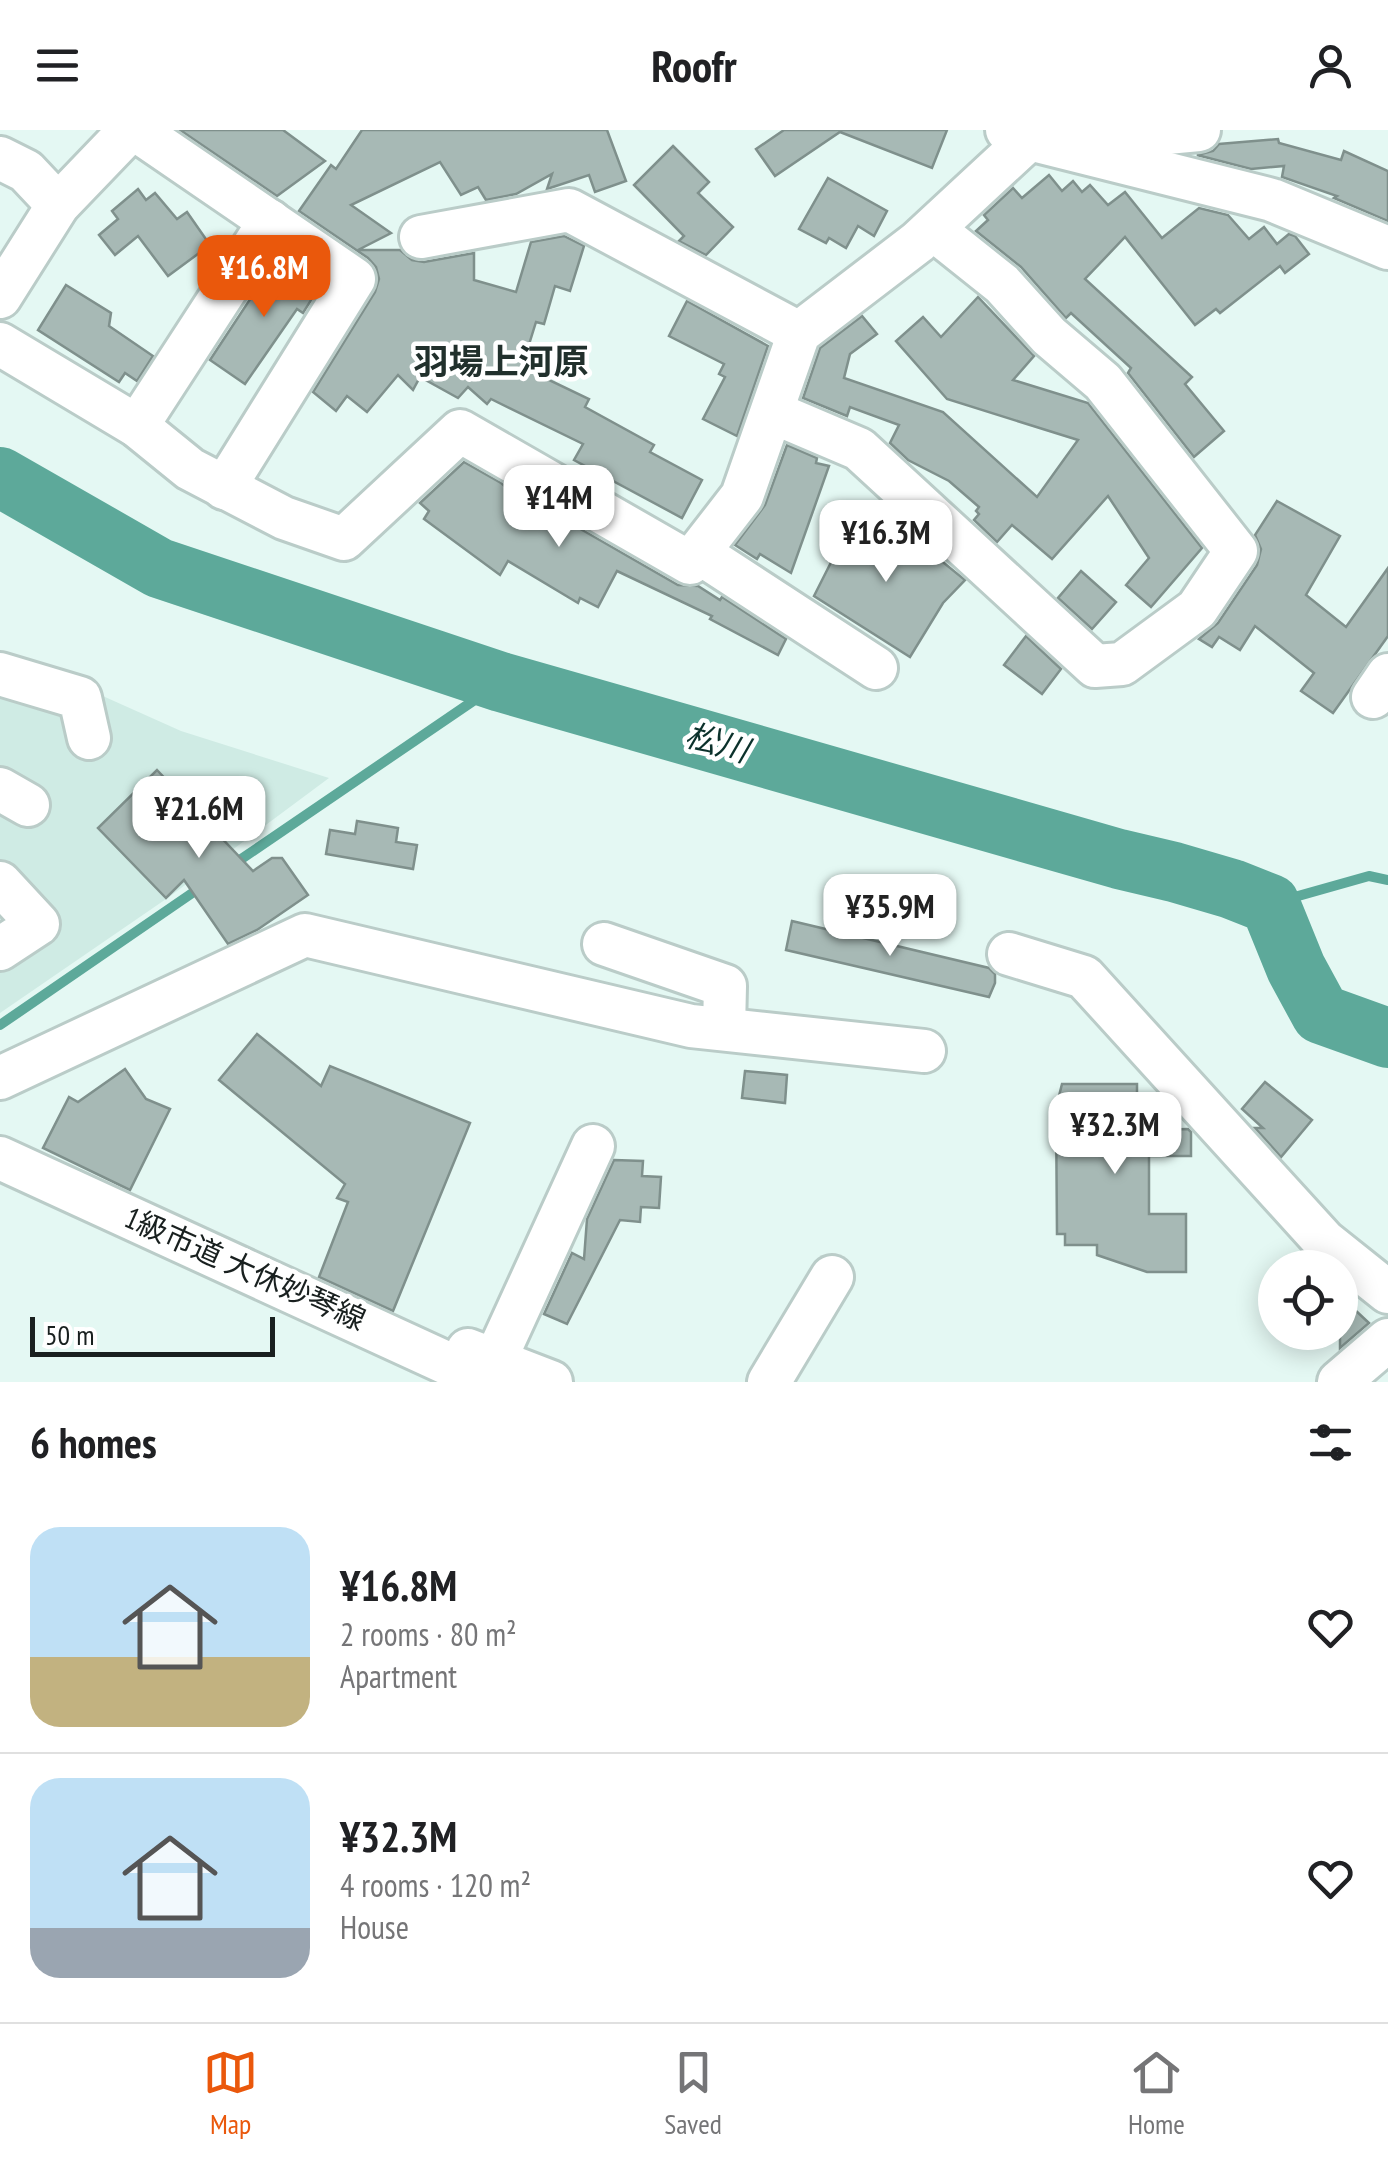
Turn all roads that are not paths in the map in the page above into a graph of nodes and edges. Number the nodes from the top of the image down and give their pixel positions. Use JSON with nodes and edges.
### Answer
{"nodes":[{"id":1,"x":133,"y":130,"type":"edge"},
{"id":2,"x":1199,"y":130,"type":"edge"},
{"id":3,"x":1032,"y":138,"type":"edge"},
{"id":4,"x":0,"y":158,"type":"edge"},
{"id":5,"x":58,"y":205,"type":"junction"},
{"id":6,"x":270,"y":221,"type":"junction"},
{"id":7,"x":932,"y":229,"type":"junction"},
{"id":8,"x":421,"y":237,"type":"dead end"},
{"id":9,"x":1388,"y":248,"type":"edge"},
{"id":10,"x":0,"y":297,"type":"edge"},
{"id":11,"x":799,"y":333,"type":"junction"},
{"id":12,"x":0,"y":344,"type":"edge"},
{"id":13,"x":772,"y":412,"type":"junction"},
{"id":14,"x":136,"y":426,"type":"junction"},
{"id":15,"x":224,"y":488,"type":"junction"},
{"id":16,"x":698,"y":552,"type":"junction"},
{"id":17,"x":876,"y":668,"type":"dead end"},
{"id":18,"x":0,"y":674,"type":"edge"},
{"id":19,"x":89,"y":738,"type":"dead end"},
{"id":20,"x":0,"y":882,"type":"edge"},
{"id":21,"x":604,"y":944,"type":"dead end"},
{"id":22,"x":0,"y":949,"type":"edge"},
{"id":23,"x":1009,"y":954,"type":"dead end"},
{"id":24,"x":724,"y":1030,"type":"junction"},
{"id":25,"x":924,"y":1051,"type":"dead end"},
{"id":26,"x":0,"y":1078,"type":"edge"},
{"id":27,"x":593,"y":1146,"type":"dead end"},
{"id":28,"x":0,"y":1158,"type":"edge"},
{"id":29,"x":832,"y":1277,"type":"dead end"},
{"id":30,"x":1388,"y":1292,"type":"edge"},
{"id":31,"x":1388,"y":1340,"type":"edge"},
{"id":32,"x":491,"y":1371,"type":"edge"},
{"id":33,"x":551,"y":1382,"type":"edge"},
{"id":34,"x":769,"y":1382,"type":"edge"},
{"id":35,"x":1339,"y":1382,"type":"edge"}],
"edges":[{"from":1,"to":5,"type":"street"},
{"from":1,"to":6,"type":"street"},
{"from":2,"to":3,"type":"street"},
{"from":3,"to":7,"type":"street"},
{"from":3,"to":9,"type":"street"},
{"from":4,"to":5,"type":"street"},
{"from":5,"to":10,"type":"street"},
{"from":6,"to":14,"type":"street"},
{"from":6,"to":15,"type":"street"},
{"from":7,"to":11,"type":"street"},
{"from":7,"to":13,"type":"street"},
{"from":8,"to":11,"type":"street"},
{"from":11,"to":13,"type":"street"},
{"from":12,"to":14,"type":"street"},
{"from":13,"to":16,"type":"street"},
{"from":14,"to":15,"type":"street"},
{"from":15,"to":16,"type":"street"},
{"from":16,"to":17,"type":"street"},
{"from":18,"to":19,"type":"street"},
{"from":20,"to":22,"type":"street"},
{"from":21,"to":24,"type":"street"},
{"from":23,"to":30,"type":"street"},
{"from":24,"to":25,"type":"street"},
{"from":24,"to":26,"type":"street"},
{"from":27,"to":32,"type":"street"},
{"from":28,"to":32,"type":"street","name":"1級市道 大休妙琴線"},
{"from":29,"to":34,"type":"street"},
{"from":31,"to":35,"type":"street"},
{"from":32,"to":33,"type":"street","name":"1級市道 大休妙琴線"}]}
